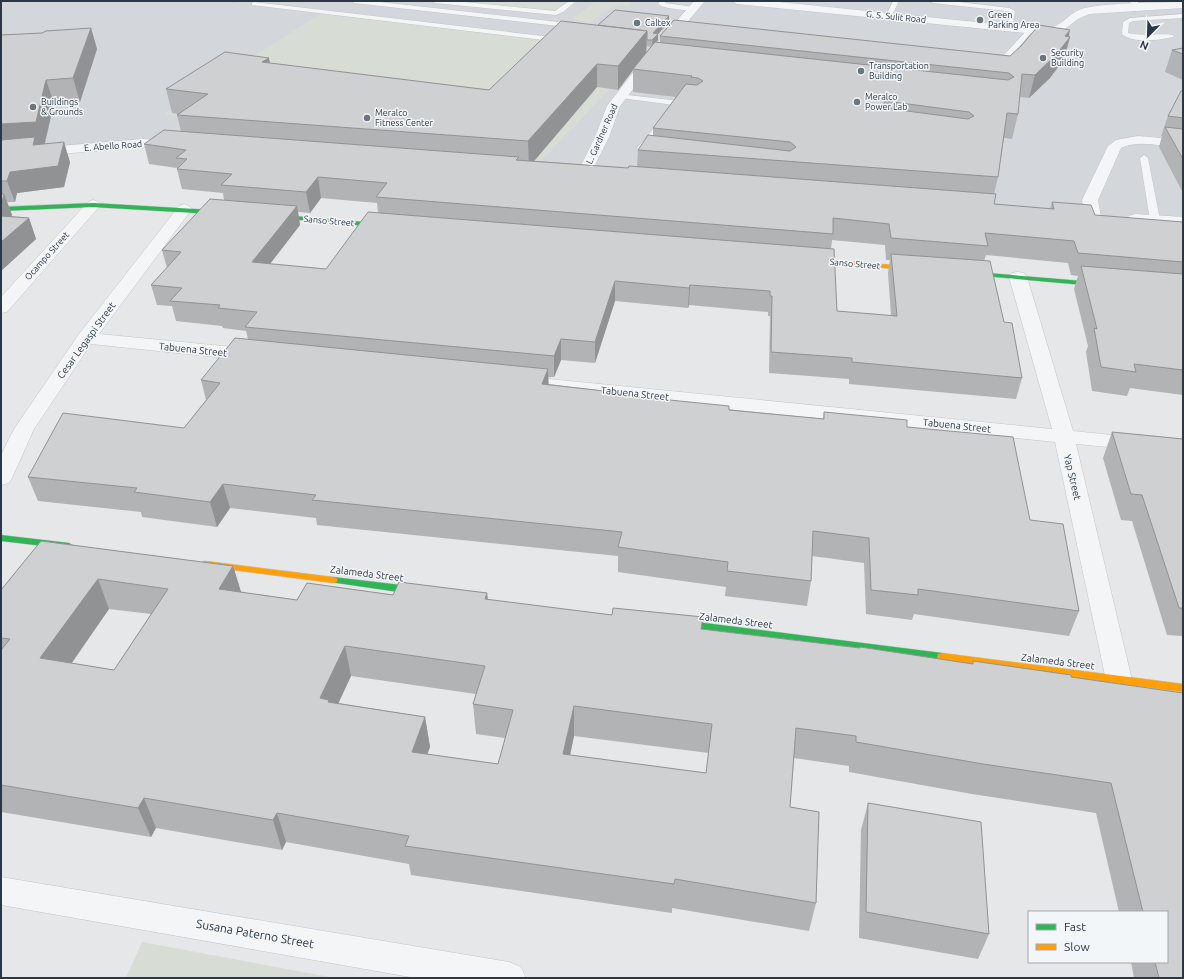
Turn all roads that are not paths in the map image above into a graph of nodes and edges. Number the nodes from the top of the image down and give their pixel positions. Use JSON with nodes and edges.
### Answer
{"nodes":[{"id":1,"x":259,"y":1,"type":"edge"},
{"id":2,"x":354,"y":1,"type":"edge"},
{"id":3,"x":435,"y":1,"type":"edge"},
{"id":4,"x":573,"y":1,"type":"edge"},
{"id":5,"x":663,"y":1,"type":"edge"},
{"id":6,"x":737,"y":1,"type":"edge"},
{"id":7,"x":896,"y":1,"type":"edge"},
{"id":8,"x":932,"y":1,"type":"edge"},
{"id":9,"x":1130,"y":1,"type":"edge"},
{"id":10,"x":460,"y":2,"type":"edge"},
{"id":11,"x":776,"y":3,"type":"edge"},
{"id":12,"x":697,"y":5,"type":"edge"},
{"id":13,"x":1183,"y":5,"type":"edge"},
{"id":14,"x":1144,"y":7,"type":"junction"},
{"id":15,"x":561,"y":11,"type":"junction"},
{"id":16,"x":888,"y":16,"type":"junction"},
{"id":17,"x":1183,"y":16,"type":"edge"},
{"id":18,"x":552,"y":23,"type":"junction"},
{"id":19,"x":580,"y":26,"type":"edge"},
{"id":20,"x":1009,"y":29,"type":"junction"},
{"id":21,"x":1029,"y":31,"type":"junction"},
{"id":22,"x":1171,"y":36,"type":"dead end"},
{"id":23,"x":570,"y":41,"type":"edge"},
{"id":24,"x":987,"y":68,"type":"edge"},
{"id":25,"x":621,"y":96,"type":"junction"},
{"id":26,"x":1183,"y":144,"type":"edge"},
{"id":27,"x":190,"y":146,"type":"edge"},
{"id":28,"x":1,"y":155,"type":"edge"},
{"id":29,"x":647,"y":155,"type":"edge"},
{"id":30,"x":1144,"y":158,"type":"dead end"},
{"id":31,"x":567,"y":175,"type":"edge"},
{"id":32,"x":583,"y":176,"type":"junction"},
{"id":33,"x":599,"y":177,"type":"edge"},
{"id":34,"x":93,"y":205,"type":"junction"},
{"id":35,"x":1,"y":209,"type":"edge"},
{"id":36,"x":184,"y":209,"type":"junction"},
{"id":37,"x":240,"y":214,"type":"edge"},
{"id":38,"x":1077,"y":215,"type":"edge"},
{"id":39,"x":263,"y":216,"type":"edge"},
{"id":40,"x":1093,"y":217,"type":"junction"},
{"id":41,"x":1108,"y":217,"type":"edge"},
{"id":42,"x":1124,"y":218,"type":"edge"},
{"id":43,"x":1155,"y":220,"type":"junction"},
{"id":44,"x":1183,"y":222,"type":"edge"},
{"id":45,"x":398,"y":227,"type":"edge"},
{"id":46,"x":795,"y":259,"type":"edge"},
{"id":47,"x":930,"y":270,"type":"edge"},
{"id":48,"x":954,"y":272,"type":"edge"},
{"id":49,"x":1018,"y":278,"type":"junction"},
{"id":50,"x":1112,"y":285,"type":"edge"},
{"id":51,"x":1,"y":308,"type":"edge"},
{"id":52,"x":86,"y":338,"type":"junction"},
{"id":53,"x":269,"y":356,"type":"edge"},
{"id":54,"x":499,"y":380,"type":"edge"},
{"id":55,"x":1064,"y":436,"type":"junction"},
{"id":56,"x":1183,"y":448,"type":"edge"},
{"id":57,"x":1,"y":478,"type":"edge"},
{"id":58,"x":1,"y":538,"type":"edge"},
{"id":59,"x":80,"y":548,"type":"edge"},
{"id":60,"x":199,"y":563,"type":"edge"},
{"id":61,"x":437,"y":593,"type":"edge"},
{"id":62,"x":667,"y":622,"type":"edge"},
{"id":63,"x":1118,"y":680,"type":"junction"},
{"id":64,"x":1183,"y":688,"type":"edge"},
{"id":65,"x":1,"y":891,"type":"edge"},
{"id":66,"x":509,"y":978,"type":"edge"}],
"edges":[{"from":1,"to":23,"type":"lane"},
{"from":2,"to":18,"type":"lane"},
{"from":3,"to":10,"type":"lane"},
{"from":4,"to":15,"type":"lane"},
{"from":5,"to":12,"type":"lane"},
{"from":6,"to":11,"type":"street","name":"G. S. Sulit Road"},
{"from":7,"to":16,"type":"lane"},
{"from":8,"to":20,"type":"lane"},
{"from":9,"to":14,"type":"lane"},
{"from":10,"to":15,"type":"lane"},
{"from":11,"to":16,"type":"street","name":"G. S. Sulit Road"},
{"from":12,"to":25,"type":"street","name":"L. Gardner Road"},
{"from":13,"to":14,"type":"street"},
{"from":14,"to":21,"type":"street","name":"G. S. Sulit Road"},
{"from":15,"to":18,"type":"lane"},
{"from":16,"to":20,"type":"street","name":"G. S. Sulit Road"},
{"from":17,"to":22,"type":"lane"},
{"from":18,"to":19,"type":"lane"},
{"from":20,"to":21,"type":"street","name":"G. S. Sulit Road"},
{"from":21,"to":24,"type":"lane"},
{"from":25,"to":29,"type":"lane"},
{"from":25,"to":32,"type":"street","name":"L. Gardner Road"},
{"from":26,"to":40,"type":"street"},
{"from":27,"to":28,"type":"street","name":"E. Abello Road"},
{"from":30,"to":43,"type":"lane"},
{"from":31,"to":32,"type":"street"},
{"from":32,"to":33,"type":"street"},
{"from":34,"to":35,"type":"street"},
{"from":34,"to":36,"type":"street"},
{"from":34,"to":51,"type":"street","name":"Ocampo Street"},
{"from":36,"to":37,"type":"street"},
{"from":36,"to":52,"type":"street","name":"Cesar Legaspi Street"},
{"from":38,"to":40,"type":"street"},
{"from":39,"to":45,"type":"street","name":"Sanso Street"},
{"from":40,"to":41,"type":"street"},
{"from":42,"to":43,"type":"street"},
{"from":43,"to":44,"type":"street"},
{"from":46,"to":47,"type":"street","name":"Sanso Street"},
{"from":48,"to":49,"type":"street"},
{"from":49,"to":50,"type":"street"},
{"from":49,"to":55,"type":"street","name":"Yap Street"},
{"from":52,"to":53,"type":"street","name":"Tabuena Street"},
{"from":52,"to":57,"type":"street","name":"Cesar Legaspi Street"},
{"from":54,"to":55,"type":"street","name":"Tabuena Street"},
{"from":55,"to":56,"type":"street","name":"Tabuena Street"},
{"from":55,"to":63,"type":"street","name":"Yap Street"},
{"from":58,"to":59,"type":"street"},
{"from":60,"to":61,"type":"street","name":"Zalameda Street"},
{"from":62,"to":63,"type":"street","name":"Zalameda Street"},
{"from":63,"to":64,"type":"street","name":"Zalameda Street"},
{"from":65,"to":66,"type":"street","name":"Susana Paterno Street"}]}
